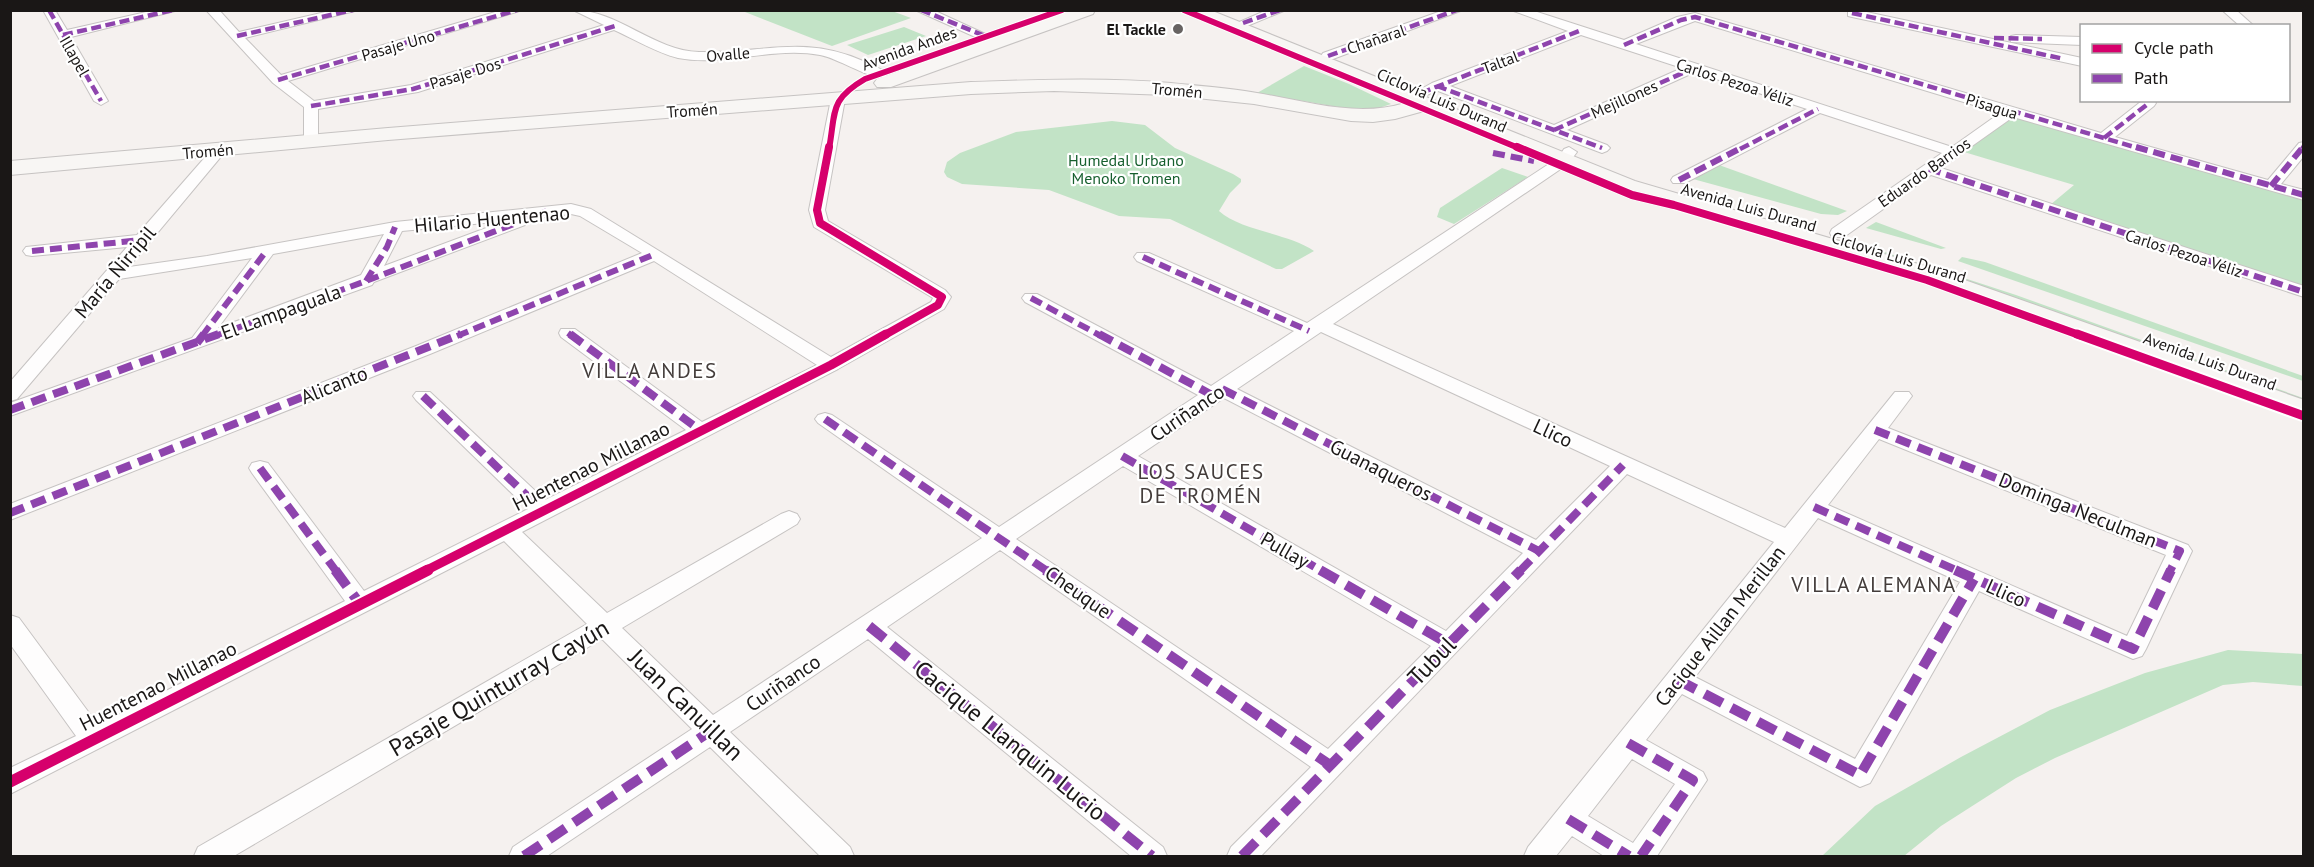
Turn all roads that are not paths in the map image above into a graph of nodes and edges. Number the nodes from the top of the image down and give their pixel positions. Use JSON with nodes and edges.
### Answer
{"nodes":[{"id":1,"x":49,"y":10,"type":"edge"},
{"id":2,"x":173,"y":10,"type":"edge"},
{"id":3,"x":212,"y":10,"type":"edge"},
{"id":4,"x":353,"y":10,"type":"edge"},
{"id":5,"x":517,"y":10,"type":"edge"},
{"id":6,"x":579,"y":10,"type":"edge"},
{"id":7,"x":921,"y":10,"type":"edge"},
{"id":8,"x":1062,"y":10,"type":"edge"},
{"id":9,"x":1088,"y":10,"type":"edge"},
{"id":10,"x":1193,"y":10,"type":"edge"},
{"id":11,"x":1213,"y":10,"type":"edge"},
{"id":12,"x":1280,"y":10,"type":"edge"},
{"id":13,"x":1458,"y":10,"type":"edge"},
{"id":14,"x":1517,"y":10,"type":"edge"},
{"id":15,"x":2228,"y":10,"type":"edge"},
{"id":16,"x":1852,"y":13,"type":"dead end"},
{"id":17,"x":1243,"y":23,"type":"junction"},
{"id":18,"x":2246,"y":24,"type":"edge"},
{"id":19,"x":615,"y":26,"type":"junction"},
{"id":20,"x":1579,"y":31,"type":"junction"},
{"id":21,"x":63,"y":35,"type":"junction"},
{"id":22,"x":237,"y":36,"type":"junction"},
{"id":23,"x":986,"y":37,"type":"junction"},
{"id":24,"x":1967,"y":38,"type":"junction"},
{"id":25,"x":2042,"y":39,"type":"junction"},
{"id":26,"x":2080,"y":41,"type":"edge"},
{"id":27,"x":1624,"y":45,"type":"junction"},
{"id":28,"x":1328,"y":56,"type":"junction"},
{"id":29,"x":2064,"y":59,"type":"junction"},
{"id":30,"x":2080,"y":62,"type":"edge"},
{"id":31,"x":1694,"y":68,"type":"junction"},
{"id":32,"x":880,"y":74,"type":"junction"},
{"id":33,"x":278,"y":80,"type":"junction"},
{"id":34,"x":1424,"y":96,"type":"junction"},
{"id":35,"x":838,"y":99,"type":"junction"},
{"id":36,"x":101,"y":101,"type":"dead end"},
{"id":37,"x":2148,"y":103,"type":"dead end"},
{"id":38,"x":311,"y":106,"type":"junction"},
{"id":39,"x":1818,"y":109,"type":"junction"},
{"id":40,"x":2011,"y":112,"type":"junction"},
{"id":41,"x":1554,"y":130,"type":"junction"},
{"id":42,"x":2104,"y":138,"type":"junction"},
{"id":43,"x":310,"y":141,"type":"junction"},
{"id":44,"x":2304,"y":146,"type":"edge"},
{"id":45,"x":1602,"y":148,"type":"dead end"},
{"id":46,"x":219,"y":150,"type":"junction"},
{"id":47,"x":1953,"y":152,"type":"junction"},
{"id":48,"x":1566,"y":157,"type":"junction"},
{"id":49,"x":10,"y":168,"type":"edge"},
{"id":50,"x":1929,"y":169,"type":"junction"},
{"id":51,"x":1679,"y":180,"type":"dead end"},
{"id":52,"x":2271,"y":186,"type":"junction"},
{"id":53,"x":2304,"y":195,"type":"edge"},
{"id":54,"x":549,"y":210,"type":"junction"},
{"id":55,"x":1744,"y":216,"type":"junction"},
{"id":56,"x":395,"y":228,"type":"junction"},
{"id":57,"x":1780,"y":232,"type":"junction"},
{"id":58,"x":1838,"y":233,"type":"junction"},
{"id":59,"x":142,"y":240,"type":"junction"},
{"id":60,"x":32,"y":250,"type":"dead end"},
{"id":61,"x":267,"y":250,"type":"junction"},
{"id":62,"x":655,"y":254,"type":"junction"},
{"id":63,"x":1143,"y":257,"type":"dead end"},
{"id":64,"x":114,"y":274,"type":"junction"},
{"id":65,"x":366,"y":281,"type":"junction"},
{"id":66,"x":2304,"y":292,"type":"edge"},
{"id":67,"x":1031,"y":298,"type":"dead end"},
{"id":68,"x":1314,"y":328,"type":"junction"},
{"id":69,"x":568,"y":333,"type":"dead end"},
{"id":70,"x":197,"y":343,"type":"junction"},
{"id":71,"x":831,"y":365,"type":"junction"},
{"id":72,"x":1217,"y":392,"type":"junction"},
{"id":73,"x":2304,"y":393,"type":"edge"},
{"id":74,"x":10,"y":395,"type":"edge"},
{"id":75,"x":423,"y":396,"type":"dead end"},
{"id":76,"x":1902,"y":396,"type":"dead end"},
{"id":77,"x":10,"y":410,"type":"edge"},
{"id":78,"x":2304,"y":410,"type":"edge"},
{"id":79,"x":825,"y":419,"type":"dead end"},
{"id":80,"x":1875,"y":430,"type":"junction"},
{"id":81,"x":700,"y":431,"type":"junction"},
{"id":82,"x":1122,"y":456,"type":"junction"},
{"id":83,"x":1623,"y":465,"type":"junction"},
{"id":84,"x":260,"y":468,"type":"dead end"},
{"id":85,"x":1814,"y":507,"type":"junction"},
{"id":86,"x":543,"y":511,"type":"junction"},
{"id":87,"x":10,"y":513,"type":"edge"},
{"id":88,"x":789,"y":519,"type":"dead end"},
{"id":89,"x":506,"y":530,"type":"junction"},
{"id":90,"x":999,"y":538,"type":"junction"},
{"id":91,"x":1788,"y":539,"type":"junction"},
{"id":92,"x":1539,"y":551,"type":"junction"},
{"id":93,"x":1974,"y":579,"type":"junction"},
{"id":94,"x":360,"y":604,"type":"junction"},
{"id":95,"x":10,"y":624,"type":"edge"},
{"id":96,"x":605,"y":626,"type":"junction"},
{"id":97,"x":868,"y":626,"type":"junction"},
{"id":98,"x":1449,"y":644,"type":"junction"},
{"id":99,"x":2133,"y":649,"type":"joint"},
{"id":100,"x":1678,"y":680,"type":"junction"},
{"id":101,"x":712,"y":730,"type":"junction"},
{"id":102,"x":93,"y":739,"type":"junction"},
{"id":103,"x":1628,"y":743,"type":"junction"},
{"id":104,"x":1330,"y":765,"type":"junction"},
{"id":105,"x":10,"y":782,"type":"edge"},
{"id":106,"x":1568,"y":819,"type":"junction"},
{"id":107,"x":209,"y":856,"type":"edge"},
{"id":108,"x":525,"y":856,"type":"edge"},
{"id":109,"x":839,"y":856,"type":"edge"},
{"id":110,"x":1152,"y":856,"type":"edge"},
{"id":111,"x":1242,"y":856,"type":"edge"},
{"id":112,"x":1539,"y":856,"type":"edge"},
{"id":113,"x":1629,"y":856,"type":"edge"},
{"id":114,"x":1641,"y":856,"type":"edge"}],
"edges":[{"from":1,"to":21,"type":"street","name":"Illapel"},
{"from":2,"to":21,"type":"street"},
{"from":3,"to":22,"type":"street"},
{"from":4,"to":22,"type":"street"},
{"from":5,"to":33,"type":"street","name":"Pasaje Uno"},
{"from":6,"to":19,"type":"street","name":"Ovalle"},
{"from":7,"to":23,"type":"street"},
{"from":8,"to":23,"type":"street","name":"Avenida Andes"},
{"from":9,"to":35,"type":"street","name":"Avenida Andes"},
{"from":10,"to":34,"type":"street","name":"Avenida Luis Durand"},
{"from":11,"to":17,"type":"street","name":"Avenida Luis Durand"},
{"from":12,"to":17,"type":"street"},
{"from":13,"to":28,"type":"street","name":"Chañaral"},
{"from":14,"to":20,"type":"street","name":"Carlos Pezoa Véliz"},
{"from":15,"to":18,"type":"street"},
{"from":16,"to":24,"type":"street"},
{"from":17,"to":28,"type":"street","name":"Avenida Luis Durand"},
{"from":19,"to":32,"type":"street","name":"Ovalle"},
{"from":19,"to":38,"type":"street","name":"Pasaje Dos"},
{"from":20,"to":27,"type":"street","name":"Carlos Pezoa Véliz"},
{"from":20,"to":34,"type":"street","name":"Taltal"},
{"from":21,"to":36,"type":"street","name":"Illapel"},
{"from":22,"to":33,"type":"street"},
{"from":23,"to":32,"type":"street","name":"Avenida Andes"},
{"from":24,"to":25,"type":"street"},
{"from":24,"to":29,"type":"street"},
{"from":25,"to":26,"type":"street"},
{"from":25,"to":29,"type":"street"},
{"from":27,"to":31,"type":"street","name":"Carlos Pezoa Véliz"},
{"from":27,"to":40,"type":"street","name":"Pisagua"},
{"from":28,"to":34,"type":"street","name":"Avenida Luis Durand"},
{"from":29,"to":30,"type":"street"},
{"from":31,"to":39,"type":"street","name":"Carlos Pezoa Véliz"},
{"from":31,"to":41,"type":"street","name":"Mejillones"},
{"from":32,"to":35,"type":"street","name":"Avenida Andes"},
{"from":33,"to":38,"type":"street"},
{"from":34,"to":35,"type":"street","name":"Tromén"},
{"from":34,"to":41,"type":"street"},
{"from":34,"to":48,"type":"street","name":"Avenida Luis Durand"},
{"from":35,"to":43,"type":"street","name":"Tromén"},
{"from":35,"to":71,"type":"street","name":"Huentenao Millanao"},
{"from":37,"to":42,"type":"street"},
{"from":38,"to":43,"type":"street"},
{"from":39,"to":47,"type":"street","name":"Carlos Pezoa Véliz"},
{"from":39,"to":51,"type":"street"},
{"from":40,"to":42,"type":"street","name":"Pisagua"},
{"from":40,"to":47,"type":"street","name":"Eduardo Barrios"},
{"from":41,"to":45,"type":"street"},
{"from":42,"to":52,"type":"street","name":"Pisagua"},
{"from":43,"to":46,"type":"street","name":"Tromén"},
{"from":44,"to":52,"type":"street"},
{"from":46,"to":49,"type":"street","name":"Tromén"},
{"from":46,"to":59,"type":"street","name":"María Ñirripil"},
{"from":47,"to":50,"type":"street","name":"Eduardo Barrios"},
{"from":48,"to":55,"type":"street","name":"Avenida Luis Durand"},
{"from":48,"to":68,"type":"street","name":"Curiñanco"},
{"from":50,"to":58,"type":"street","name":"Eduardo Barrios"},
{"from":50,"to":66,"type":"street","name":"Carlos Pezoa Véliz"},
{"from":52,"to":53,"type":"street","name":"Pisagua"},
{"from":54,"to":56,"type":"street","name":"Hilario Huentenao"},
{"from":54,"to":62,"type":"street","name":"Hilario Huentenao"},
{"from":54,"to":65,"type":"street","name":"El Lampaguala"},
{"from":55,"to":57,"type":"street","name":"Avenida Luis Durand"},
{"from":55,"to":58,"type":"street","name":"Avenida Luis Durand"},
{"from":56,"to":61,"type":"street","name":"Hilario Huentenao"},
{"from":56,"to":65,"type":"street"},
{"from":57,"to":58,"type":"street"},
{"from":57,"to":78,"type":"street","name":"Avenida Luis Durand"},
{"from":58,"to":73,"type":"street","name":"Avenida Luis Durand"},
{"from":59,"to":60,"type":"street"},
{"from":59,"to":64,"type":"street","name":"María Ñirripil"},
{"from":61,"to":64,"type":"street","name":"Hilario Huentenao"},
{"from":61,"to":70,"type":"street"},
{"from":62,"to":71,"type":"street","name":"Hilario Huentenao"},
{"from":62,"to":87,"type":"street","name":"Alicanto"},
{"from":63,"to":68,"type":"street","name":"Llico"},
{"from":64,"to":74,"type":"street","name":"María Ñirripil"},
{"from":65,"to":70,"type":"street","name":"El Lampaguala"},
{"from":67,"to":72,"type":"street","name":"Guanaqueros"},
{"from":68,"to":72,"type":"street","name":"Curiñanco"},
{"from":68,"to":83,"type":"street","name":"Llico"},
{"from":69,"to":81,"type":"street"},
{"from":70,"to":77,"type":"street","name":"El Lampaguala"},
{"from":71,"to":81,"type":"street","name":"Huentenao Millanao"},
{"from":72,"to":82,"type":"street","name":"Curiñanco"},
{"from":72,"to":92,"type":"street","name":"Guanaqueros"},
{"from":75,"to":86,"type":"street"},
{"from":76,"to":80,"type":"street","name":"Cacique Aillan Merillan"},
{"from":79,"to":90,"type":"street","name":"Cheuque"},
{"from":80,"to":85,"type":"street","name":"Cacique Aillan Merillan"},
{"from":80,"to":99,"type":"street","name":"Dominga Neculman"},
{"from":81,"to":86,"type":"street","name":"Huentenao Millanao"},
{"from":82,"to":90,"type":"street","name":"Curiñanco"},
{"from":82,"to":98,"type":"street","name":"Pullay"},
{"from":83,"to":91,"type":"street","name":"Llico"},
{"from":83,"to":92,"type":"street","name":"Tubul"},
{"from":84,"to":94,"type":"street"},
{"from":85,"to":91,"type":"street","name":"Cacique Aillan Merillan"},
{"from":85,"to":93,"type":"street","name":"Llico"},
{"from":86,"to":89,"type":"street","name":"Huentenao Millanao"},
{"from":88,"to":96,"type":"street","name":"Pasaje Quinturray Cayún"},
{"from":89,"to":94,"type":"street","name":"Huentenao Millanao"},
{"from":89,"to":96,"type":"street","name":"Juan Canuillan"},
{"from":90,"to":97,"type":"street","name":"Curiñanco"},
{"from":90,"to":104,"type":"street","name":"Cheuque"},
{"from":91,"to":100,"type":"street","name":"Cacique Aillan Merillan"},
{"from":92,"to":98,"type":"street","name":"Tubul"},
{"from":93,"to":99,"type":"street","name":"Llico"},
{"from":93,"to":100,"type":"street"},
{"from":94,"to":102,"type":"street","name":"Huentenao Millanao"},
{"from":95,"to":102,"type":"street"},
{"from":96,"to":101,"type":"street","name":"Juan Canuillan"},
{"from":96,"to":107,"type":"street","name":"Pasaje Quinturray Cayún"},
{"from":97,"to":101,"type":"street","name":"Curiñanco"},
{"from":97,"to":110,"type":"street","name":"Cacique Llanquin Lucio"},
{"from":98,"to":104,"type":"street","name":"Tubul"},
{"from":100,"to":103,"type":"street","name":"Cacique Aillan Merillan"},
{"from":101,"to":108,"type":"street","name":"Curiñanco"},
{"from":101,"to":109,"type":"street","name":"Juan Canuillan"},
{"from":102,"to":105,"type":"street","name":"Huentenao Millanao"},
{"from":103,"to":106,"type":"street","name":"Cacique Aillan Merillan"},
{"from":103,"to":114,"type":"street"},
{"from":104,"to":111,"type":"street","name":"Tubul"},
{"from":106,"to":112,"type":"street","name":"Cacique Aillan Merillan"},
{"from":106,"to":113,"type":"street"}]}
